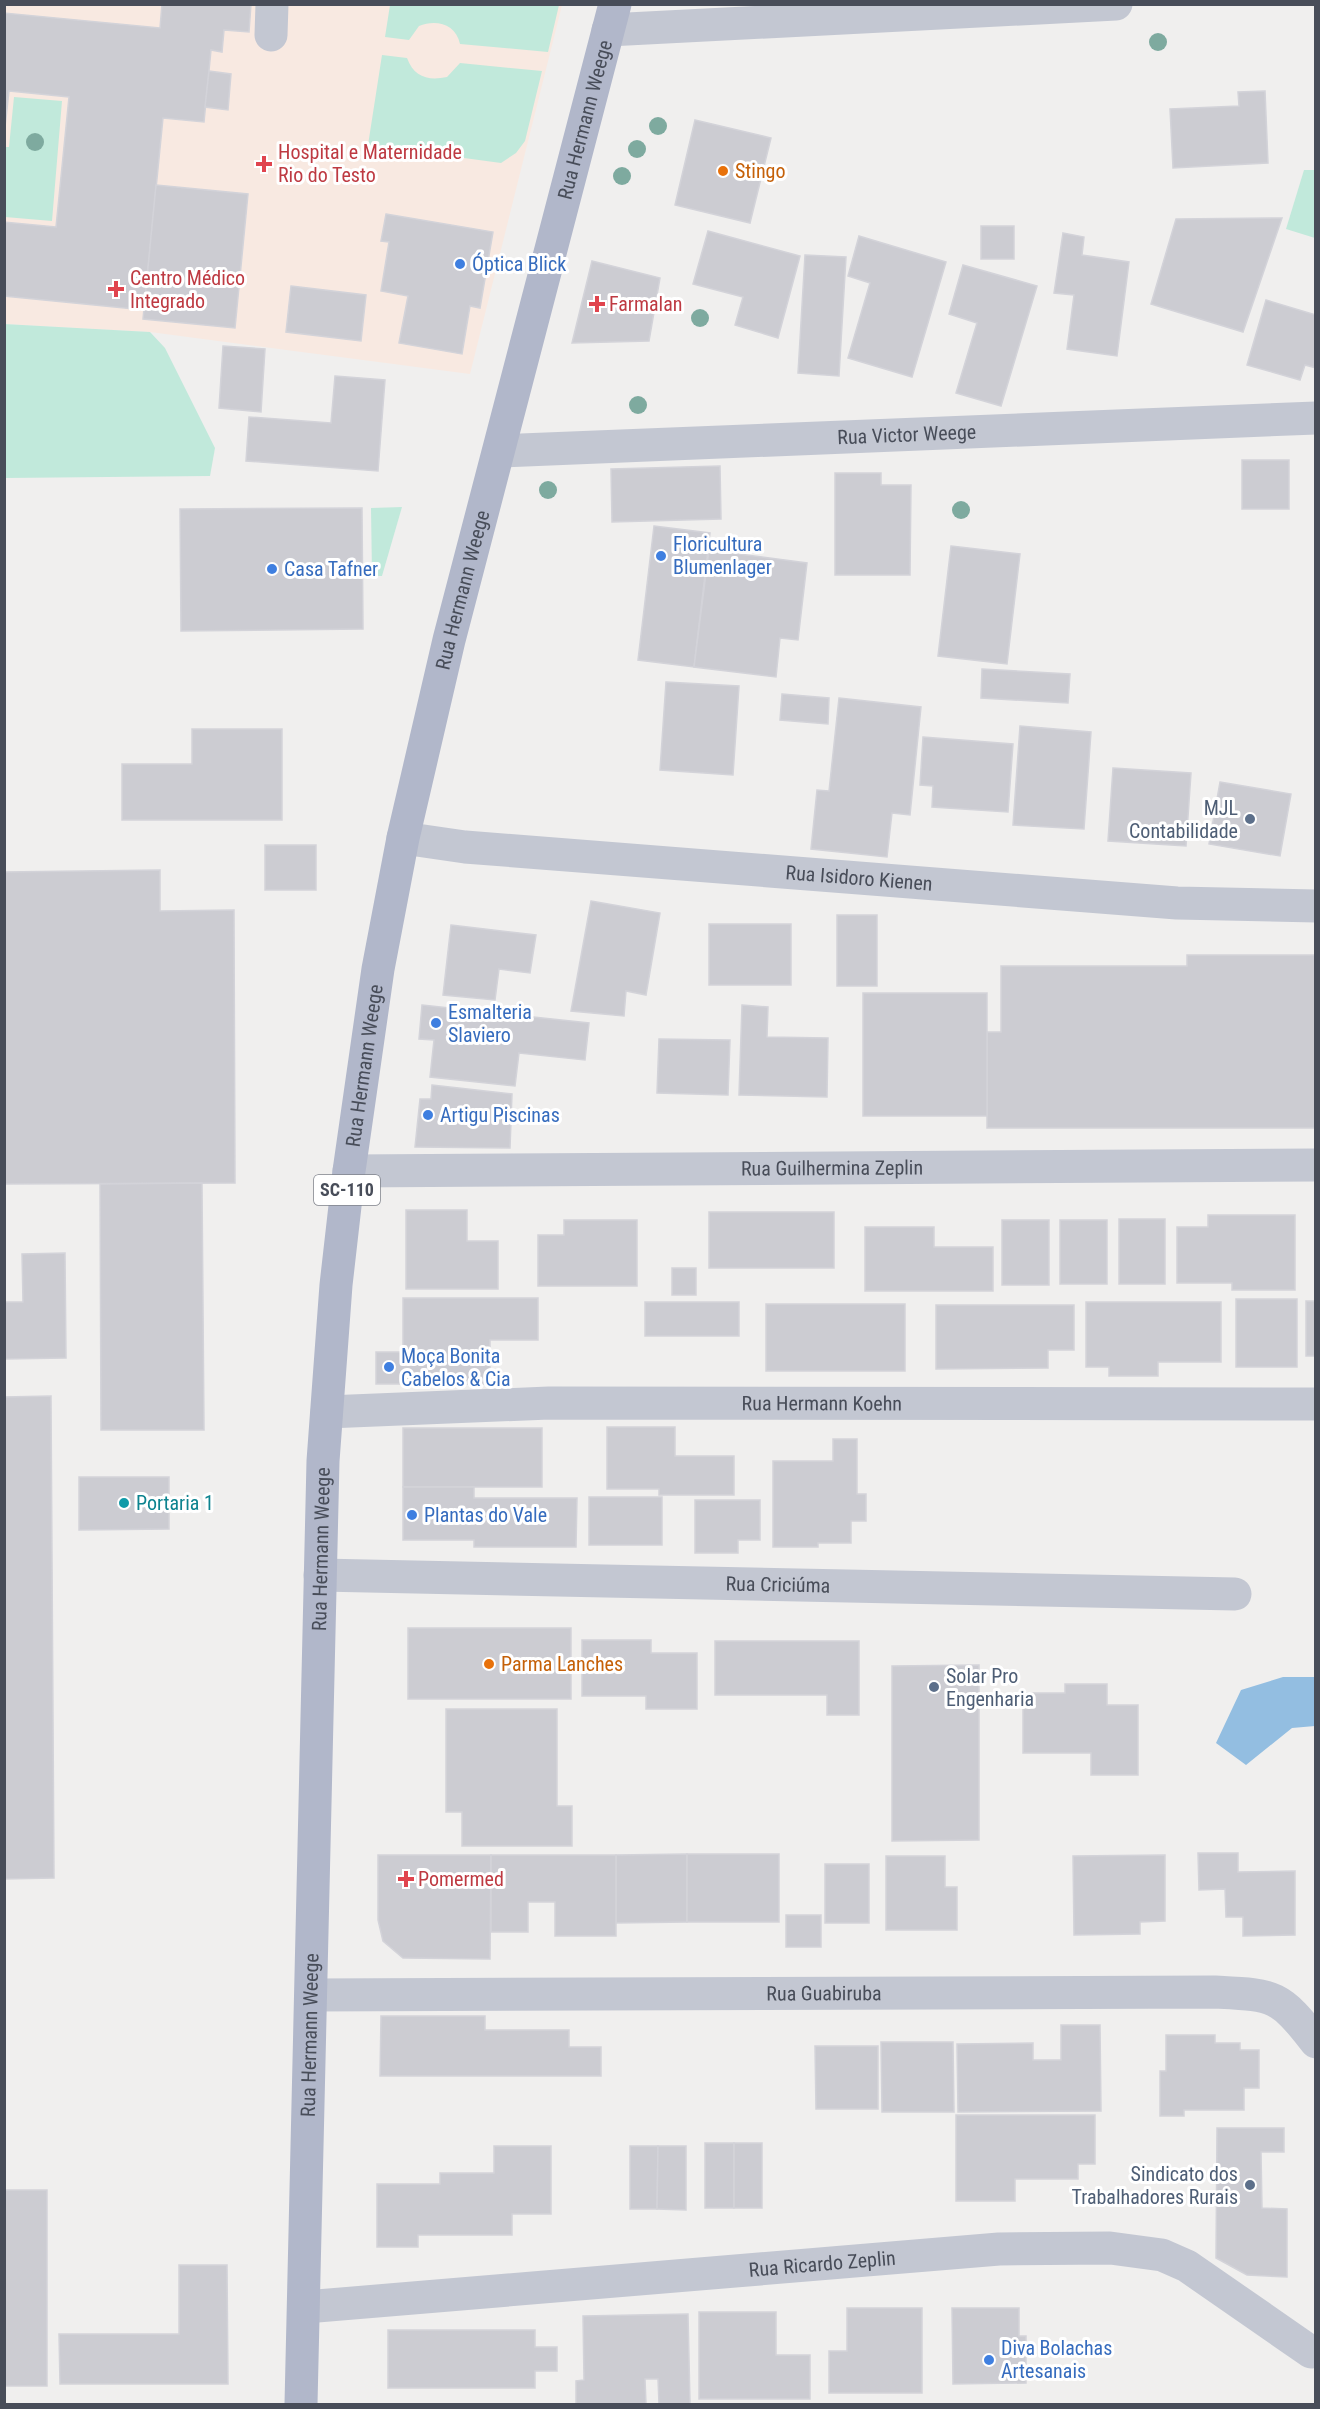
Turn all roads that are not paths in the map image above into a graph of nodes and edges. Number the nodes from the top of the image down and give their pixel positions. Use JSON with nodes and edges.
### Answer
{"nodes":[{"id":1,"x":1116,"y":4,"type":"edge"},
{"id":2,"x":611,"y":17,"type":"edge"},
{"id":3,"x":1316,"y":417,"type":"edge"},
{"id":4,"x":499,"y":451,"type":"junction"},
{"id":5,"x":403,"y":838,"type":"junction"},
{"id":6,"x":1316,"y":906,"type":"edge"},
{"id":7,"x":1316,"y":1165,"type":"edge"},
{"id":8,"x":349,"y":1171,"type":"junction"},
{"id":9,"x":1316,"y":1404,"type":"edge"},
{"id":10,"x":327,"y":1412,"type":"junction"},
{"id":11,"x":320,"y":1575,"type":"junction"},
{"id":12,"x":1234,"y":1594,"type":"dead end"},
{"id":13,"x":312,"y":1995,"type":"junction"},
{"id":14,"x":1316,"y":2042,"type":"edge"},
{"id":15,"x":305,"y":2307,"type":"junction"},
{"id":16,"x":1311,"y":2352,"type":"dead end"},
{"id":17,"x":302,"y":2404,"type":"edge"}],
"edges":[{"from":1,"to":2,"type":"street"},
{"from":2,"to":4,"type":"main road","name":"Rua Hermann Weege","number":"SC-110"},
{"from":3,"to":4,"type":"street","name":"Rua Victor Weege"},
{"from":4,"to":5,"type":"main road","name":"Rua Hermann Weege","number":"SC-110"},
{"from":5,"to":6,"type":"street","name":"Rua Isidoro Kienen"},
{"from":5,"to":8,"type":"main road","name":"Rua Hermann Weege","number":"SC-110"},
{"from":7,"to":8,"type":"street","name":"Rua Guilhermina Zeplin"},
{"from":8,"to":10,"type":"main road","name":"Rua Hermann Weege","number":"SC-110"},
{"from":9,"to":10,"type":"street","name":"Rua Hermann Koehn"},
{"from":10,"to":11,"type":"main road","name":"Rua Hermann Weege","number":"SC-110"},
{"from":11,"to":12,"type":"street","name":"Rua Criciúma"},
{"from":11,"to":13,"type":"main road","name":"Rua Hermann Weege","number":"SC-110"},
{"from":13,"to":14,"type":"street","name":"Rua Guabiruba"},
{"from":13,"to":15,"type":"main road","name":"Rua Hermann Weege","number":"SC-110"},
{"from":15,"to":16,"type":"street","name":"Rua Ricardo Zeplin"},
{"from":15,"to":17,"type":"main road","name":"Rua Hermann Weege","number":"SC-110"}]}
